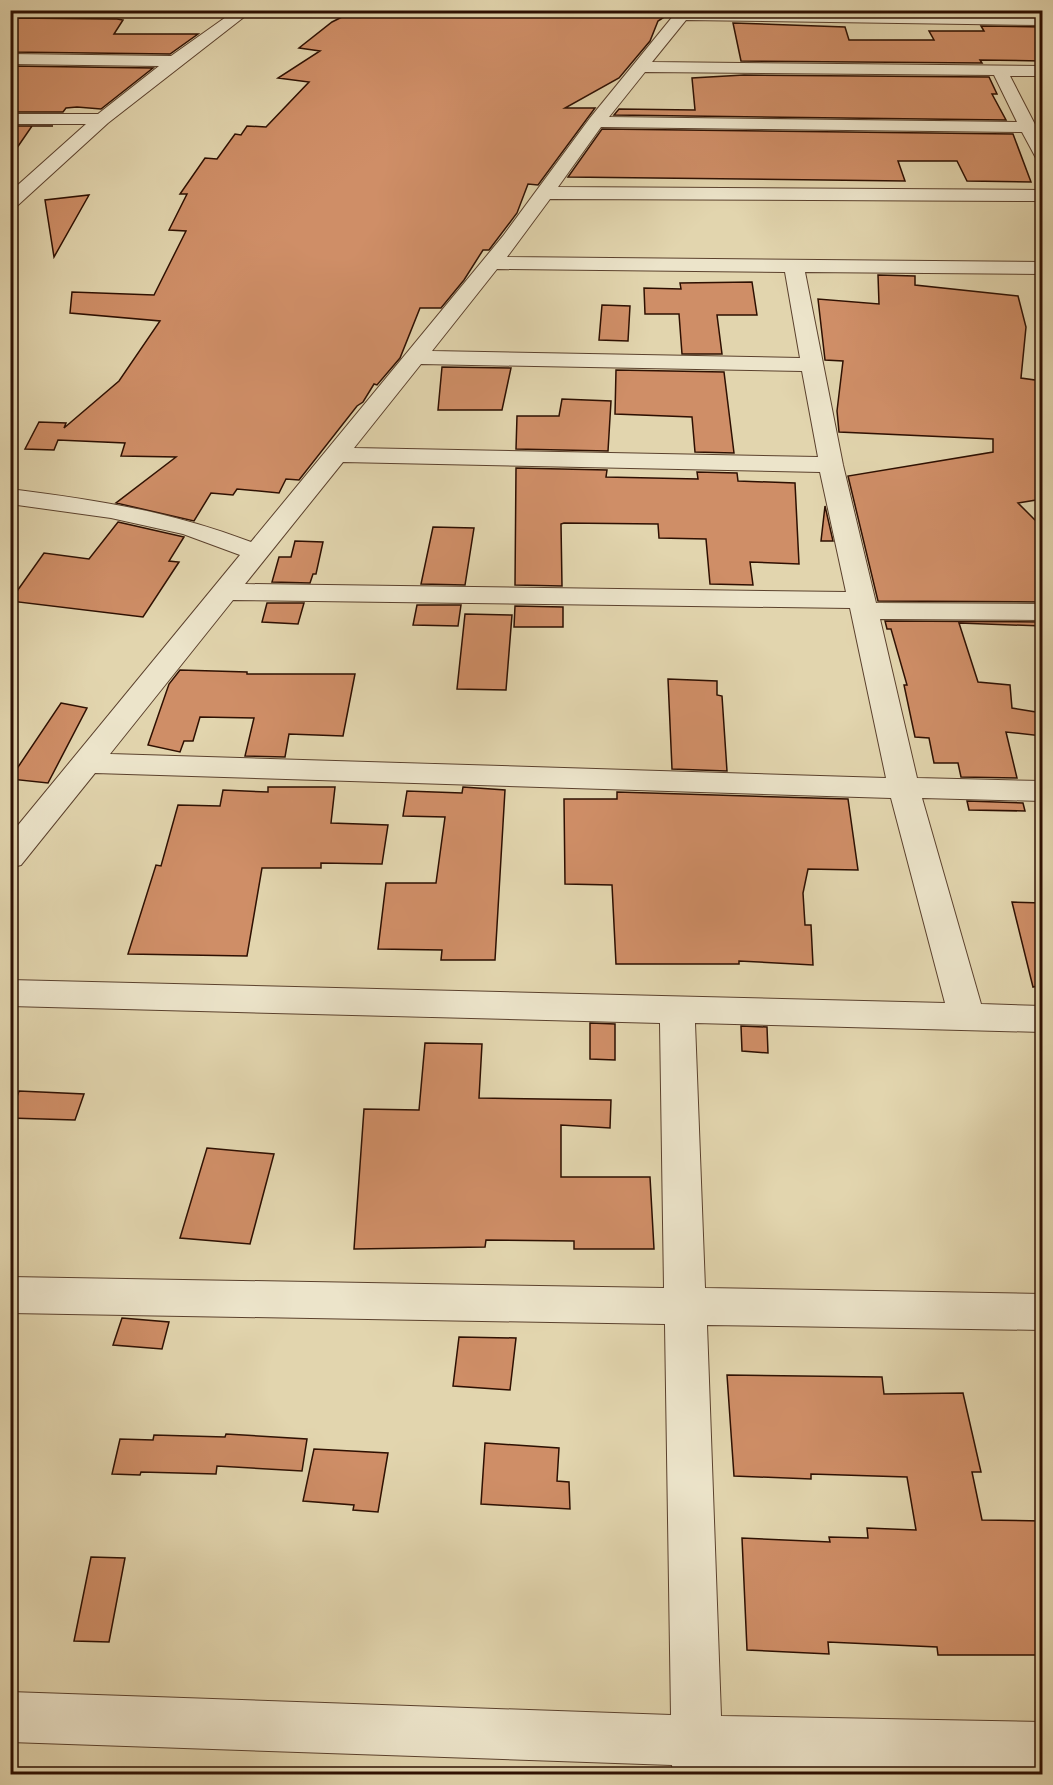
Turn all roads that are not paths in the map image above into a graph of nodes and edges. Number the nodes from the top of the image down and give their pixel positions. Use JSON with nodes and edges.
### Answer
{"nodes":[{"id":1,"x":121,"y":10,"type":"edge"},
{"id":2,"x":244,"y":12,"type":"edge"},
{"id":3,"x":684,"y":13,"type":"edge"},
{"id":4,"x":1042,"y":20,"type":"edge"},
{"id":5,"x":10,"y":59,"type":"edge"},
{"id":6,"x":175,"y":61,"type":"junction"},
{"id":7,"x":640,"y":67,"type":"junction"},
{"id":8,"x":1000,"y":70,"type":"junction"},
{"id":9,"x":1042,"y":71,"type":"edge"},
{"id":10,"x":10,"y":119,"type":"edge"},
{"id":11,"x":102,"y":119,"type":"junction"},
{"id":12,"x":596,"y":122,"type":"junction"},
{"id":13,"x":1029,"y":127,"type":"junction"},
{"id":14,"x":1042,"y":154,"type":"edge"},
{"id":15,"x":19,"y":188,"type":"edge"},
{"id":16,"x":546,"y":193,"type":"junction"},
{"id":17,"x":1042,"y":196,"type":"edge"},
{"id":18,"x":10,"y":202,"type":"edge"},
{"id":19,"x":492,"y":262,"type":"junction"},
{"id":20,"x":794,"y":266,"type":"junction"},
{"id":21,"x":1042,"y":268,"type":"edge"},
{"id":22,"x":415,"y":357,"type":"junction"},
{"id":23,"x":812,"y":364,"type":"junction"},
{"id":24,"x":335,"y":455,"type":"junction"},
{"id":25,"x":831,"y":465,"type":"junction"},
{"id":26,"x":10,"y":496,"type":"edge"},
{"id":27,"x":255,"y":552,"type":"junction"},
{"id":28,"x":224,"y":592,"type":"junction"},
{"id":29,"x":864,"y":605,"type":"junction"},
{"id":30,"x":1042,"y":612,"type":"edge"},
{"id":31,"x":86,"y":763,"type":"junction"},
{"id":32,"x":904,"y":788,"type":"junction"},
{"id":33,"x":1042,"y":791,"type":"edge"},
{"id":34,"x":10,"y":856,"type":"edge"},
{"id":35,"x":10,"y":993,"type":"edge"},
{"id":36,"x":677,"y":1008,"type":"junction"},
{"id":37,"x":967,"y":1018,"type":"junction"},
{"id":38,"x":1042,"y":1019,"type":"edge"},
{"id":39,"x":10,"y":1295,"type":"edge"},
{"id":40,"x":687,"y":1305,"type":"junction"},
{"id":41,"x":1042,"y":1312,"type":"edge"},
{"id":42,"x":10,"y":1717,"type":"edge"},
{"id":43,"x":1042,"y":1747,"type":"edge"},
{"id":44,"x":698,"y":1758,"type":"edge"}],
"edges":[{"from":1,"to":2,"type":"street"},
{"from":2,"to":6,"type":"street"},
{"from":3,"to":4,"type":"street"},
{"from":3,"to":7,"type":"street"},
{"from":5,"to":6,"type":"street"},
{"from":6,"to":11,"type":"street"},
{"from":7,"to":8,"type":"street"},
{"from":7,"to":12,"type":"street"},
{"from":8,"to":9,"type":"street"},
{"from":8,"to":13,"type":"street"},
{"from":10,"to":11,"type":"street"},
{"from":11,"to":15,"type":"street"},
{"from":12,"to":13,"type":"street"},
{"from":12,"to":16,"type":"street"},
{"from":13,"to":14,"type":"street"},
{"from":15,"to":18,"type":"street"},
{"from":16,"to":17,"type":"street"},
{"from":16,"to":19,"type":"street"},
{"from":19,"to":20,"type":"street"},
{"from":19,"to":22,"type":"street"},
{"from":20,"to":21,"type":"street"},
{"from":20,"to":23,"type":"street"},
{"from":22,"to":23,"type":"street"},
{"from":22,"to":24,"type":"street"},
{"from":23,"to":25,"type":"street"},
{"from":24,"to":25,"type":"street"},
{"from":24,"to":27,"type":"street"},
{"from":25,"to":29,"type":"street"},
{"from":26,"to":27,"type":"street"},
{"from":27,"to":28,"type":"street"},
{"from":28,"to":29,"type":"street"},
{"from":28,"to":31,"type":"street"},
{"from":29,"to":30,"type":"street"},
{"from":29,"to":32,"type":"street"},
{"from":31,"to":32,"type":"street"},
{"from":31,"to":34,"type":"street"},
{"from":32,"to":33,"type":"street"},
{"from":32,"to":37,"type":"street"},
{"from":35,"to":36,"type":"street"},
{"from":36,"to":37,"type":"street"},
{"from":36,"to":40,"type":"street"},
{"from":37,"to":38,"type":"street"},
{"from":39,"to":40,"type":"street"},
{"from":40,"to":41,"type":"street"},
{"from":40,"to":44,"type":"street"},
{"from":42,"to":44,"type":"street"},
{"from":43,"to":44,"type":"street"}]}
